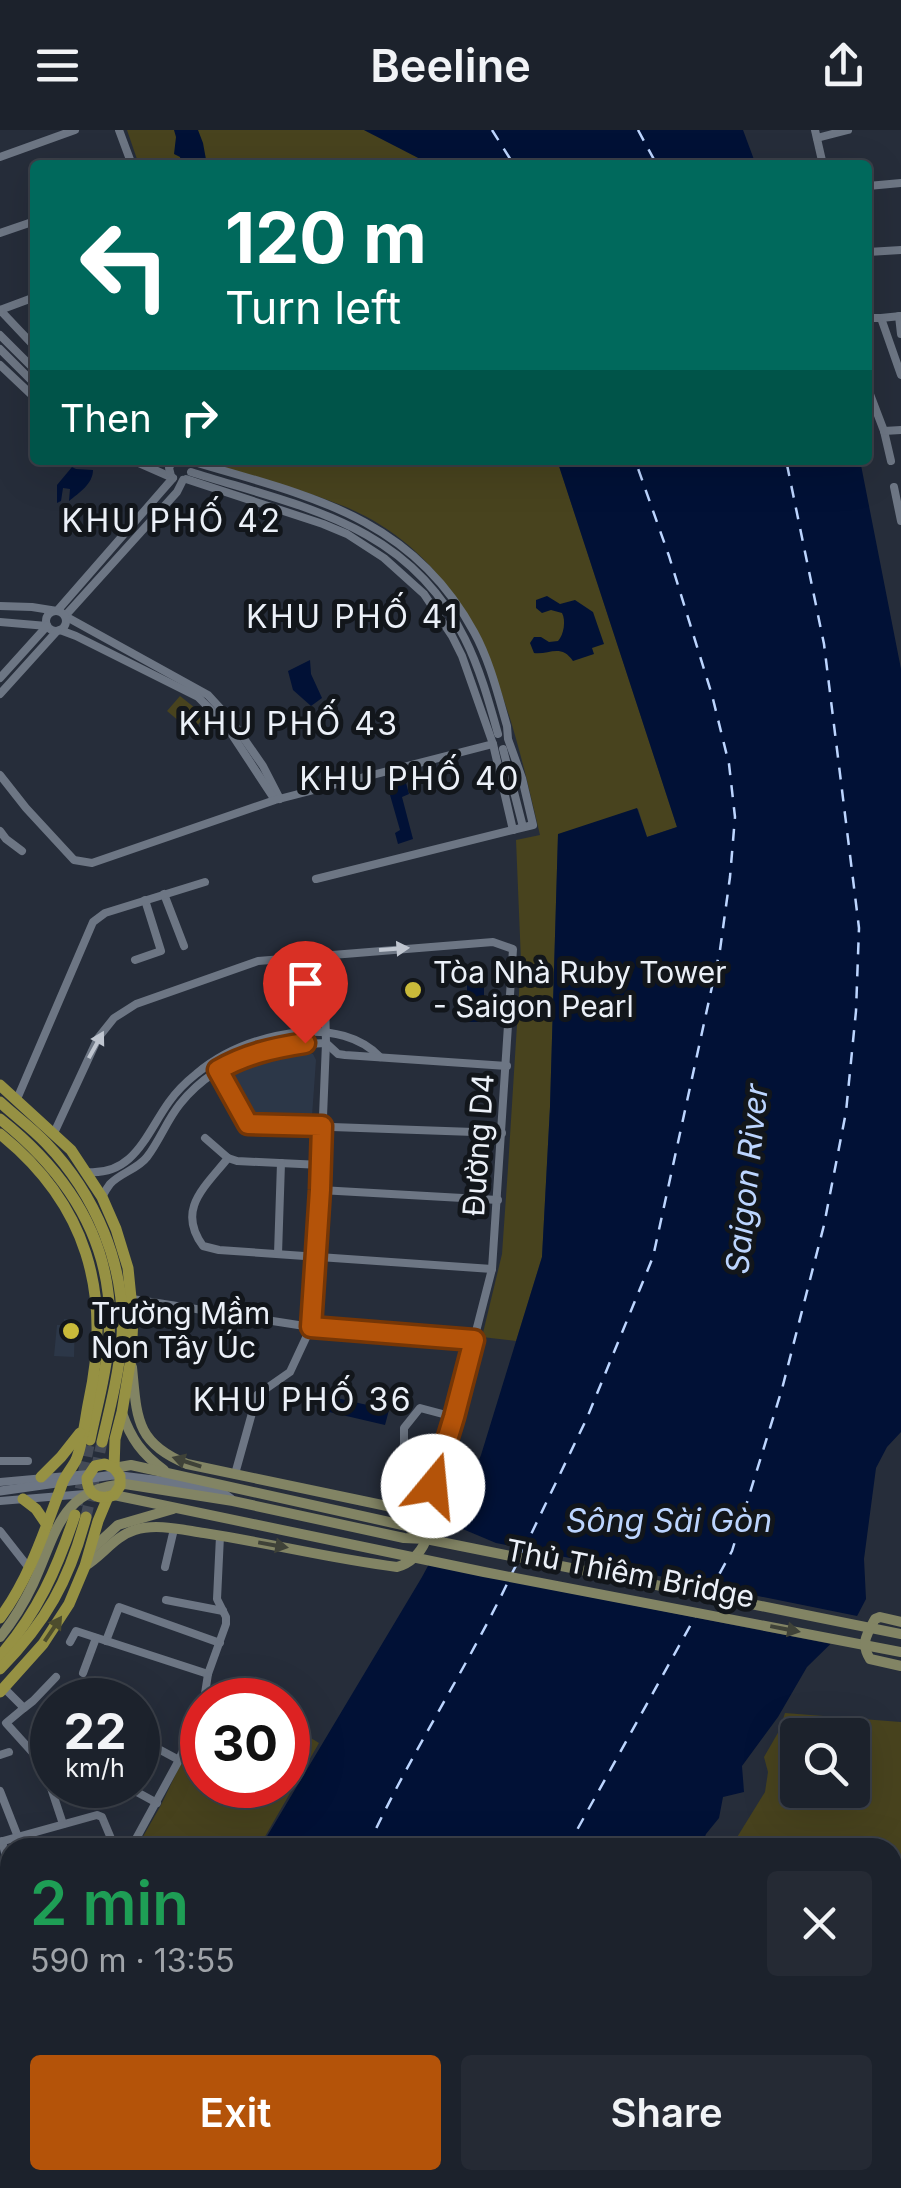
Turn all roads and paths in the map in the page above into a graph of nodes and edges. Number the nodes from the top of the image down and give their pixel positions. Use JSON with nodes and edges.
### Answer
{"nodes":[{"id":1,"x":75,"y":130,"type":"edge"},
{"id":2,"x":119,"y":130,"type":"edge"},
{"id":3,"x":848,"y":130,"type":"edge"},
{"id":4,"x":816,"y":134,"type":"edge"},
{"id":5,"x":0,"y":157,"type":"edge"},
{"id":6,"x":130,"y":160,"type":"edge"},
{"id":7,"x":822,"y":160,"type":"edge"},
{"id":8,"x":901,"y":183,"type":"edge"},
{"id":9,"x":872,"y":186,"type":"edge"},
{"id":10,"x":30,"y":223,"type":"edge"},
{"id":11,"x":0,"y":233,"type":"edge"},
{"id":12,"x":901,"y":250,"type":"edge"},
{"id":13,"x":872,"y":252,"type":"edge"},
{"id":14,"x":30,"y":300,"type":"edge"},
{"id":15,"x":0,"y":310,"type":"edge"},
{"id":16,"x":900,"y":316,"type":"edge"},
{"id":17,"x":872,"y":318,"type":"edge"},
{"id":18,"x":881,"y":318,"type":"junction"},
{"id":19,"x":901,"y":334,"type":"edge"},
{"id":20,"x":0,"y":335,"type":"edge"},
{"id":21,"x":30,"y":342,"type":"edge"},
{"id":22,"x":0,"y":349,"type":"edge"},
{"id":23,"x":30,"y":365,"type":"edge"},
{"id":24,"x":0,"y":366,"type":"edge"},
{"id":25,"x":901,"y":375,"type":"edge"},
{"id":26,"x":30,"y":379,"type":"edge"},
{"id":27,"x":30,"y":393,"type":"edge"},
{"id":28,"x":872,"y":400,"type":"edge"},
{"id":29,"x":901,"y":430,"type":"edge"},
{"id":30,"x":884,"y":431,"type":"junction"},
{"id":31,"x":891,"y":461,"type":"dead end"},
{"id":32,"x":146,"y":465,"type":"edge"},
{"id":33,"x":174,"y":465,"type":"edge"},
{"id":34,"x":191,"y":465,"type":"edge"},
{"id":35,"x":202,"y":465,"type":"edge"},
{"id":36,"x":181,"y":477,"type":"junction"},
{"id":37,"x":894,"y":486,"type":"dead end"},
{"id":38,"x":901,"y":521,"type":"edge"},
{"id":39,"x":0,"y":606,"type":"edge"},
{"id":40,"x":31,"y":607,"type":"junction"},
{"id":41,"x":56,"y":610,"type":"junction"},
{"id":42,"x":66,"y":616,"type":"junction"},
{"id":43,"x":0,"y":622,"type":"edge"},
{"id":44,"x":24,"y":624,"type":"junction"},
{"id":45,"x":47,"y":626,"type":"junction"},
{"id":46,"x":59,"y":631,"type":"junction"},
{"id":47,"x":0,"y":678,"type":"edge"},
{"id":48,"x":0,"y":694,"type":"edge"},
{"id":49,"x":498,"y":734,"type":"junction"},
{"id":50,"x":508,"y":739,"type":"junction"},
{"id":51,"x":493,"y":744,"type":"junction"},
{"id":52,"x":503,"y":749,"type":"junction"},
{"id":53,"x":0,"y":775,"type":"edge"},
{"id":54,"x":277,"y":800,"type":"junction"},
{"id":55,"x":528,"y":826,"type":"junction"},
{"id":56,"x":0,"y":830,"type":"edge"},
{"id":57,"x":513,"y":830,"type":"junction"},
{"id":58,"x":6,"y":839,"type":"junction"},
{"id":59,"x":0,"y":849,"type":"edge"},
{"id":60,"x":22,"y":851,"type":"dead end"},
{"id":61,"x":316,"y":879,"type":"dead end"},
{"id":62,"x":205,"y":882,"type":"dead end"},
{"id":63,"x":164,"y":894,"type":"junction"},
{"id":64,"x":146,"y":900,"type":"junction"},
{"id":65,"x":184,"y":946,"type":"dead end"},
{"id":66,"x":324,"y":955,"type":"junction"},
{"id":67,"x":135,"y":960,"type":"dead end"},
{"id":68,"x":325,"y":1031,"type":"junction"},
{"id":69,"x":326,"y":1043,"type":"junction"},
{"id":70,"x":380,"y":1057,"type":"junction"},
{"id":71,"x":215,"y":1066,"type":"junction"},
{"id":72,"x":507,"y":1066,"type":"junction"},
{"id":73,"x":0,"y":1085,"type":"edge"},
{"id":74,"x":16,"y":1099,"type":"junction"},
{"id":75,"x":0,"y":1102,"type":"edge"},
{"id":76,"x":3,"y":1121,"type":"edge"},
{"id":77,"x":160,"y":1125,"type":"junction"},
{"id":78,"x":322,"y":1126,"type":"junction"},
{"id":79,"x":54,"y":1132,"type":"junction"},
{"id":80,"x":502,"y":1133,"type":"junction"},
{"id":81,"x":205,"y":1138,"type":"dead end"},
{"id":82,"x":228,"y":1158,"type":"junction"},
{"id":83,"x":281,"y":1163,"type":"junction"},
{"id":84,"x":321,"y":1165,"type":"junction"},
{"id":85,"x":87,"y":1172,"type":"junction"},
{"id":86,"x":320,"y":1190,"type":"junction"},
{"id":87,"x":102,"y":1197,"type":"junction"},
{"id":88,"x":498,"y":1200,"type":"junction"},
{"id":89,"x":278,"y":1254,"type":"junction"},
{"id":90,"x":316,"y":1256,"type":"junction"},
{"id":91,"x":492,"y":1268,"type":"junction"},
{"id":92,"x":132,"y":1299,"type":"junction"},
{"id":93,"x":311,"y":1327,"type":"junction"},
{"id":94,"x":474,"y":1340,"type":"junction"},
{"id":95,"x":131,"y":1358,"type":"junction"},
{"id":96,"x":122,"y":1412,"type":"junction"},
{"id":97,"x":454,"y":1417,"type":"junction"},
{"id":98,"x":91,"y":1437,"type":"junction"},
{"id":99,"x":28,"y":1460,"type":"dead end"},
{"id":100,"x":76,"y":1460,"type":"junction"},
{"id":101,"x":0,"y":1461,"type":"edge"},
{"id":102,"x":440,"y":1465,"type":"junction"},
{"id":103,"x":114,"y":1468,"type":"junction"},
{"id":104,"x":168,"y":1474,"type":"junction"},
{"id":105,"x":235,"y":1474,"type":"junction"},
{"id":106,"x":65,"y":1476,"type":"junction"},
{"id":107,"x":41,"y":1477,"type":"junction"},
{"id":108,"x":0,"y":1482,"type":"edge"},
{"id":109,"x":88,"y":1482,"type":"junction"},
{"id":110,"x":0,"y":1491,"type":"edge"},
{"id":111,"x":111,"y":1496,"type":"junction"},
{"id":112,"x":57,"y":1497,"type":"junction"},
{"id":113,"x":23,"y":1499,"type":"junction"},
{"id":114,"x":233,"y":1500,"type":"junction"},
{"id":115,"x":0,"y":1501,"type":"edge"},
{"id":116,"x":174,"y":1508,"type":"junction"},
{"id":117,"x":415,"y":1514,"type":"junction"},
{"id":118,"x":47,"y":1524,"type":"junction"},
{"id":119,"x":174,"y":1529,"type":"junction"},
{"id":120,"x":0,"y":1531,"type":"edge"},
{"id":121,"x":220,"y":1536,"type":"junction"},
{"id":122,"x":426,"y":1539,"type":"junction"},
{"id":123,"x":86,"y":1561,"type":"junction"},
{"id":124,"x":165,"y":1567,"type":"dead end"},
{"id":125,"x":29,"y":1568,"type":"junction"},
{"id":126,"x":166,"y":1600,"type":"dead end"},
{"id":127,"x":222,"y":1611,"type":"junction"},
{"id":128,"x":0,"y":1618,"type":"edge"},
{"id":129,"x":901,"y":1622,"type":"edge"},
{"id":130,"x":901,"y":1634,"type":"edge"},
{"id":131,"x":0,"y":1637,"type":"edge"},
{"id":132,"x":96,"y":1638,"type":"junction"},
{"id":133,"x":106,"y":1641,"type":"junction"},
{"id":134,"x":70,"y":1642,"type":"dead end"},
{"id":135,"x":220,"y":1643,"type":"junction"},
{"id":136,"x":901,"y":1652,"type":"edge"},
{"id":137,"x":0,"y":1656,"type":"edge"},
{"id":138,"x":901,"y":1666,"type":"edge"},
{"id":139,"x":0,"y":1670,"type":"edge"},
{"id":140,"x":83,"y":1672,"type":"dead end"},
{"id":141,"x":208,"y":1674,"type":"junction"},
{"id":142,"x":56,"y":1677,"type":"dead end"},
{"id":143,"x":207,"y":1678,"type":"edge"},
{"id":144,"x":2,"y":1690,"type":"edge"},
{"id":145,"x":24,"y":1708,"type":"junction"},
{"id":146,"x":160,"y":1750,"type":"edge"},
{"id":147,"x":179,"y":1760,"type":"joint"},
{"id":148,"x":0,"y":1791,"type":"edge"},
{"id":149,"x":160,"y":1797,"type":"edge"},
{"id":150,"x":154,"y":1808,"type":"edge"},
{"id":151,"x":63,"y":1824,"type":"junction"},
{"id":152,"x":18,"y":1837,"type":"junction"},
{"id":153,"x":15,"y":1838,"type":"edge"},
{"id":154,"x":111,"y":1838,"type":"edge"},
{"id":155,"x":138,"y":1838,"type":"edge"}],
"edges":[{"from":1,"to":5,"type":"street"},
{"from":2,"to":6,"type":"street"},
{"from":3,"to":4,"type":"street"},
{"from":4,"to":7,"type":"street"},
{"from":8,"to":9,"type":"street"},
{"from":10,"to":11,"type":"street"},
{"from":12,"to":13,"type":"street"},
{"from":14,"to":15,"type":"street"},
{"from":15,"to":21,"type":"street"},
{"from":16,"to":18,"type":"street"},
{"from":16,"to":19,"type":"street"},
{"from":17,"to":18,"type":"street"},
{"from":18,"to":25,"type":"street"},
{"from":20,"to":23,"type":"street"},
{"from":22,"to":26,"type":"street"},
{"from":24,"to":27,"type":"street"},
{"from":28,"to":30,"type":"street"},
{"from":29,"to":30,"type":"street"},
{"from":30,"to":31,"type":"street"},
{"from":32,"to":36,"type":"street"},
{"from":33,"to":36,"type":"street"},
{"from":34,"to":36,"type":"street"},
{"from":35,"to":50,"type":"street"},
{"from":36,"to":41,"type":"street"},
{"from":36,"to":42,"type":"street"},
{"from":36,"to":49,"type":"street"},
{"from":36,"to":51,"type":"street"},
{"from":37,"to":38,"type":"street"},
{"from":39,"to":40,"type":"street"},
{"from":40,"to":41,"type":"street"},
{"from":40,"to":44,"type":"street"},
{"from":41,"to":42,"type":"street"},
{"from":41,"to":45,"type":"street"},
{"from":42,"to":46,"type":"street"},
{"from":42,"to":54,"type":"street"},
{"from":43,"to":44,"type":"street"},
{"from":44,"to":45,"type":"street"},
{"from":45,"to":46,"type":"street"},
{"from":45,"to":47,"type":"street"},
{"from":46,"to":48,"type":"street"},
{"from":46,"to":54,"type":"street"},
{"from":49,"to":50,"type":"street"},
{"from":49,"to":51,"type":"street"},
{"from":50,"to":52,"type":"street"},
{"from":50,"to":55,"type":"street"},
{"from":51,"to":52,"type":"street"},
{"from":51,"to":54,"type":"street"},
{"from":51,"to":57,"type":"street"},
{"from":52,"to":55,"type":"street"},
{"from":53,"to":54,"type":"street"},
{"from":55,"to":57,"type":"street"},
{"from":56,"to":58,"type":"street"},
{"from":57,"to":61,"type":"street"},
{"from":58,"to":59,"type":"street"},
{"from":58,"to":60,"type":"street"},
{"from":62,"to":63,"type":"street"},
{"from":63,"to":64,"type":"street"},
{"from":63,"to":65,"type":"street"},
{"from":64,"to":67,"type":"street"},
{"from":64,"to":74,"type":"street"},
{"from":66,"to":68,"type":"street"},
{"from":66,"to":72,"type":"street","name":"Đường D4","one_way":true},
{"from":79,"to":66,"type":"street","one_way":true},
{"from":68,"to":69,"type":"street"},
{"from":68,"to":70,"type":"street"},
{"from":68,"to":71,"type":"street"},
{"from":69,"to":70,"type":"street"},
{"from":69,"to":71,"type":"street"},
{"from":69,"to":78,"type":"street"},
{"from":70,"to":72,"type":"street"},
{"from":71,"to":77,"type":"street"},
{"from":71,"to":78,"type":"street"},
{"from":72,"to":80,"type":"street","name":"Đường D4"},
{"from":73,"to":74,"type":"main road"},
{"from":74,"to":76,"type":"main road"},
{"from":74,"to":79,"type":"main road"},
{"from":75,"to":76,"type":"main road"},
{"from":76,"to":98,"type":"main road"},
{"from":76,"to":98,"type":"main road"},
{"from":77,"to":85,"type":"street"},
{"from":77,"to":87,"type":"street"},
{"from":78,"to":80,"type":"street"},
{"from":78,"to":84,"type":"street"},
{"from":79,"to":85,"type":"main road"},
{"from":80,"to":88,"type":"street","name":"Đường D4"},
{"from":81,"to":82,"type":"street"},
{"from":82,"to":83,"type":"street"},
{"from":82,"to":89,"type":"street"},
{"from":83,"to":84,"type":"street"},
{"from":83,"to":89,"type":"street"},
{"from":84,"to":86,"type":"street"},
{"from":85,"to":87,"type":"main road"},
{"from":86,"to":88,"type":"street"},
{"from":86,"to":90,"type":"street"},
{"from":87,"to":92,"type":"main road"},
{"from":88,"to":91,"type":"street","name":"Đường D4"},
{"from":89,"to":90,"type":"street"},
{"from":90,"to":91,"type":"street"},
{"from":90,"to":93,"type":"street"},
{"from":91,"to":94,"type":"street","name":"Đường D4"},
{"from":92,"to":93,"type":"street"},
{"from":92,"to":95,"type":"main road"},
{"from":93,"to":94,"type":"street"},
{"from":93,"to":105,"type":"street"},
{"from":94,"to":97,"type":"street","name":"Đường D4"},
{"from":95,"to":96,"type":"main road"},
{"from":105,"to":95,"type":"main road","one_way":true},
{"from":96,"to":103,"type":"main road"},
{"from":96,"to":104,"type":"main road"},
{"from":97,"to":102,"type":"street","name":"Đường D4"},
{"from":97,"to":102,"type":"street"},
{"from":98,"to":100,"type":"main road"},
{"from":98,"to":107,"type":"main road"},
{"from":99,"to":101,"type":"street"},
{"from":100,"to":106,"type":"main road"},
{"from":100,"to":109,"type":"main road"},
{"from":102,"to":117,"type":"street","name":"Đường D4"},
{"from":103,"to":104,"type":"main road"},
{"from":103,"to":109,"type":"main road"},
{"from":103,"to":111,"type":"main road"},
{"from":104,"to":122,"type":"main road"},
{"from":105,"to":117,"type":"main road"},
{"from":106,"to":107,"type":"street"},
{"from":106,"to":109,"type":"street"},
{"from":106,"to":112,"type":"main road"},
{"from":107,"to":108,"type":"street"},
{"from":109,"to":111,"type":"main road"},
{"from":109,"to":112,"type":"street"},
{"from":110,"to":114,"type":"street","name":"Thủ Thiêm Bridge"},
{"from":111,"to":116,"type":"main road","name":"Thủ Thiêm Bridge"},
{"from":111,"to":123,"type":"main road"},
{"from":112,"to":113,"type":"street"},
{"from":112,"to":118,"type":"main road"},
{"from":113,"to":115,"type":"street"},
{"from":113,"to":118,"type":"main road"},
{"from":114,"to":122,"type":"main road","name":"Thủ Thiêm Bridge"},
{"from":114,"to":131,"type":"main road","name":"Thủ Thiêm Bridge"},
{"from":116,"to":123,"type":"main road"},
{"from":116,"to":136,"type":"main road","name":"Thủ Thiêm Bridge","one_way":true},
{"from":121,"to":117,"type":"main road","one_way":true},
{"from":118,"to":125,"type":"main road"},
{"from":119,"to":121,"type":"main road"},
{"from":119,"to":123,"type":"main road"},
{"from":119,"to":124,"type":"street"},
{"from":120,"to":125,"type":"street"},
{"from":121,"to":127,"type":"street"},
{"from":122,"to":130,"type":"main road","name":"Thủ Thiêm Bridge"},
{"from":144,"to":123,"type":"main road","one_way":true},
{"from":125,"to":128,"type":"main road"},
{"from":126,"to":127,"type":"street"},
{"from":127,"to":135,"type":"street"},
{"from":129,"to":138,"type":"main road"},
{"from":132,"to":133,"type":"street"},
{"from":132,"to":134,"type":"street"},
{"from":132,"to":140,"type":"street"},
{"from":133,"to":135,"type":"street"},
{"from":133,"to":141,"type":"street"},
{"from":135,"to":141,"type":"street"},
{"from":137,"to":139,"type":"main road"},
{"from":141,"to":143,"type":"street"},
{"from":142,"to":145,"type":"street"},
{"from":144,"to":145,"type":"street"},
{"from":145,"to":151,"type":"street"},
{"from":146,"to":147,"type":"street"},
{"from":147,"to":149,"type":"street"},
{"from":148,"to":152,"type":"street"},
{"from":150,"to":155,"type":"street"},
{"from":151,"to":152,"type":"street"},
{"from":151,"to":154,"type":"street"},
{"from":152,"to":153,"type":"street"}]}
